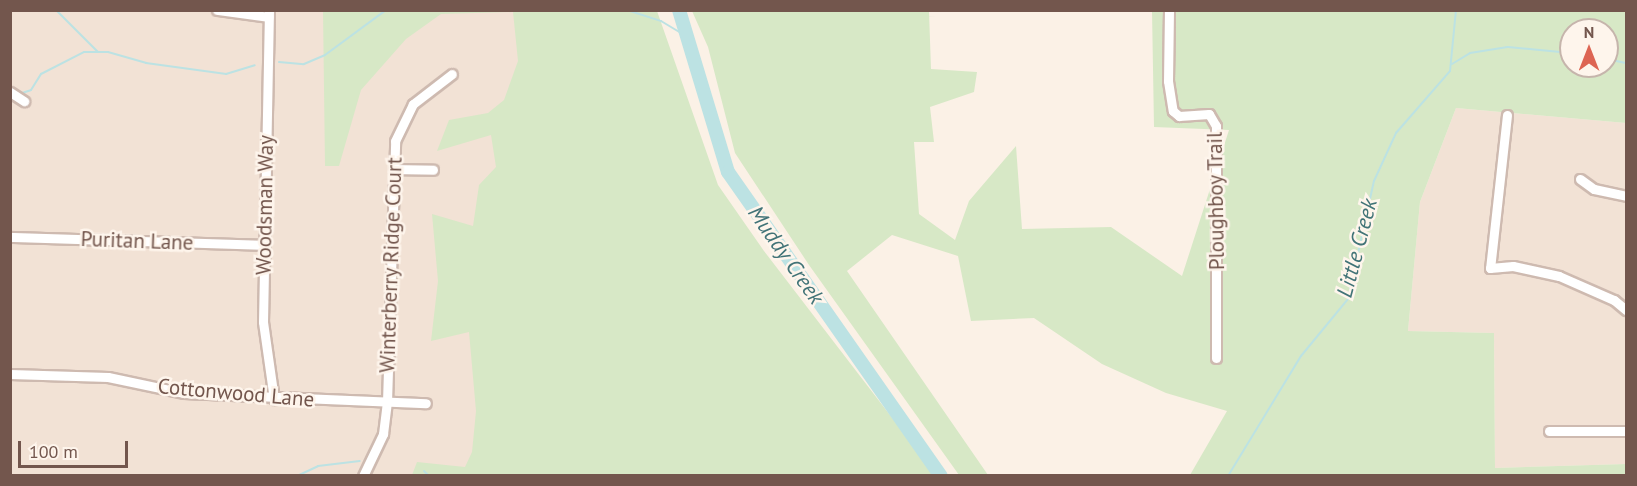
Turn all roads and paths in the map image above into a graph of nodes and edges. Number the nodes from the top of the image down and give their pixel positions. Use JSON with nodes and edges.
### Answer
{"nodes":[{"id":1,"x":217,"y":10,"type":"edge"},
{"id":2,"x":1169,"y":10,"type":"edge"},
{"id":3,"x":269,"y":14,"type":"edge"},
{"id":4,"x":452,"y":74,"type":"dead end"},
{"id":5,"x":10,"y":92,"type":"edge"},
{"id":6,"x":24,"y":101,"type":"dead end"},
{"id":7,"x":1507,"y":115,"type":"dead end"},
{"id":8,"x":394,"y":169,"type":"junction"},
{"id":9,"x":433,"y":170,"type":"dead end"},
{"id":10,"x":1580,"y":179,"type":"dead end"},
{"id":11,"x":1626,"y":196,"type":"edge"},
{"id":12,"x":10,"y":237,"type":"edge"},
{"id":13,"x":264,"y":245,"type":"junction"},
{"id":14,"x":1626,"y":310,"type":"edge"},
{"id":15,"x":1216,"y":358,"type":"dead end"},
{"id":16,"x":10,"y":374,"type":"edge"},
{"id":17,"x":274,"y":399,"type":"junction"},
{"id":18,"x":387,"y":402,"type":"junction"},
{"id":19,"x":426,"y":403,"type":"dead end"},
{"id":20,"x":1549,"y":431,"type":"dead end"},
{"id":21,"x":1626,"y":431,"type":"edge"},
{"id":22,"x":363,"y":476,"type":"edge"}],
"edges":[{"from":1,"to":3,"type":"street"},
{"from":2,"to":15,"type":"street","name":"Ploughboy Trail"},
{"from":3,"to":13,"type":"street","name":"Woodsman Way"},
{"from":4,"to":8,"type":"street","name":"Winterberry Ridge Court"},
{"from":5,"to":6,"type":"street"},
{"from":7,"to":14,"type":"street"},
{"from":8,"to":9,"type":"street"},
{"from":8,"to":18,"type":"street","name":"Winterberry Ridge Court"},
{"from":10,"to":11,"type":"street"},
{"from":12,"to":13,"type":"street","name":"Puritan Lane"},
{"from":13,"to":17,"type":"street","name":"Woodsman Way"},
{"from":16,"to":17,"type":"street","name":"Cottonwood Lane"},
{"from":17,"to":18,"type":"street","name":"Cottonwood Lane"},
{"from":18,"to":19,"type":"street","name":"Cottonwood Lane"},
{"from":18,"to":22,"type":"street","name":"Winterberry Ridge Court"},
{"from":20,"to":21,"type":"street"}]}
